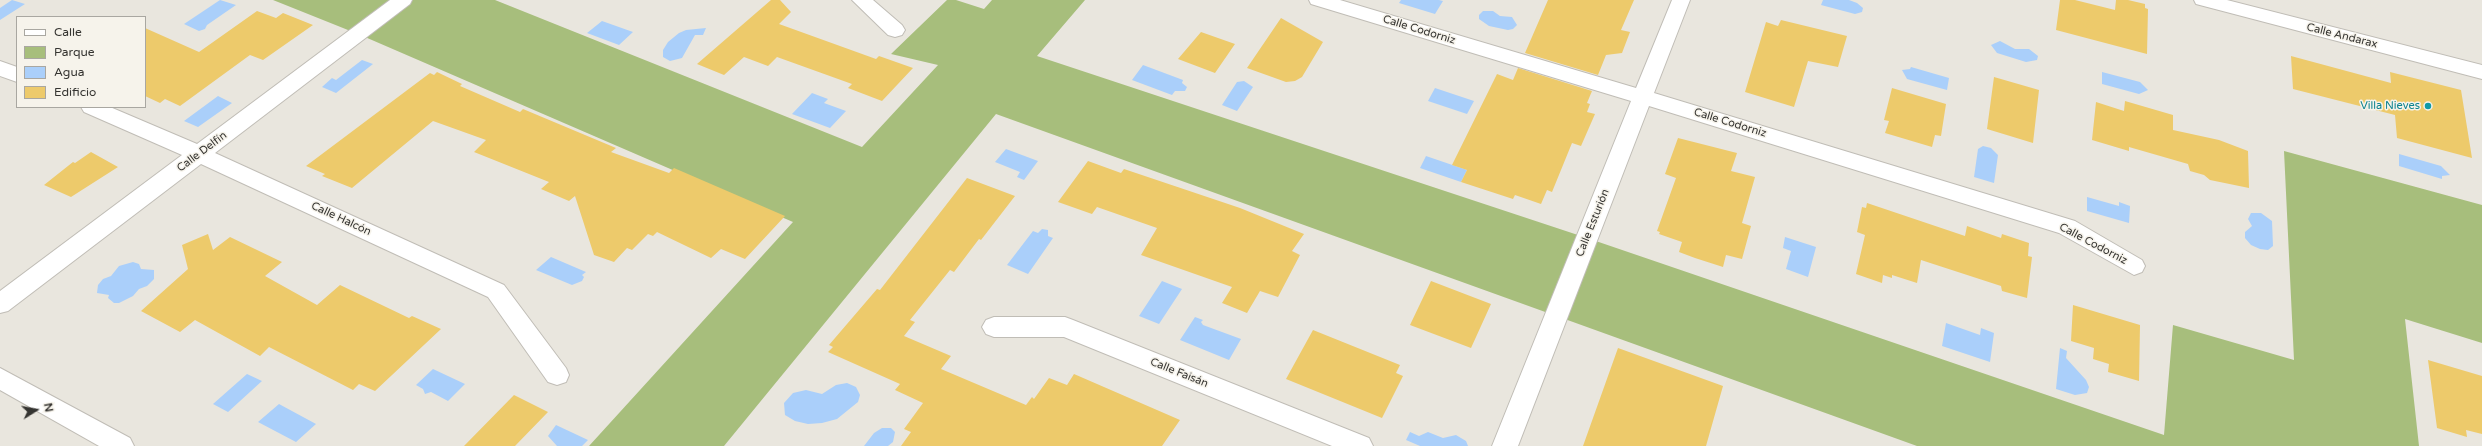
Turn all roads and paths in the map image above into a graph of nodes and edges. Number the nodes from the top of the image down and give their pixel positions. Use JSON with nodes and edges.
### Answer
{"nodes":[{"id":1,"x":403,"y":0,"type":"edge"},
{"id":2,"x":861,"y":0,"type":"edge"},
{"id":3,"x":1318,"y":0,"type":"edge"},
{"id":4,"x":1681,"y":0,"type":"edge"},
{"id":5,"x":2202,"y":0,"type":"edge"},
{"id":6,"x":895,"y":30,"type":"dead end"},
{"id":7,"x":0,"y":68,"type":"edge"},
{"id":8,"x":2482,"y":72,"type":"edge"},
{"id":9,"x":16,"y":75,"type":"edge"},
{"id":10,"x":1643,"y":97,"type":"junction"},
{"id":11,"x":92,"y":108,"type":"edge"},
{"id":12,"x":200,"y":154,"type":"junction"},
{"id":13,"x":2134,"y":266,"type":"dead end"},
{"id":14,"x":0,"y":304,"type":"edge"},
{"id":15,"x":994,"y":327,"type":"dead end"},
{"id":16,"x":557,"y":375,"type":"dead end"},
{"id":17,"x":0,"y":378,"type":"edge"},
{"id":18,"x":121,"y":446,"type":"edge"},
{"id":19,"x":1360,"y":446,"type":"edge"},
{"id":20,"x":1505,"y":446,"type":"edge"}],
"edges":[{"from":1,"to":12,"type":"street","name":"Calle Delfín"},
{"from":2,"to":6,"type":"street"},
{"from":3,"to":10,"type":"street","name":"Calle Codorniz"},
{"from":4,"to":10,"type":"street","name":"Calle Esturión"},
{"from":5,"to":8,"type":"street","name":"Calle Andarax"},
{"from":7,"to":9,"type":"street"},
{"from":10,"to":13,"type":"street","name":"Calle Codorniz"},
{"from":10,"to":20,"type":"street","name":"Calle Esturión"},
{"from":11,"to":12,"type":"street","name":"Calle Halcón"},
{"from":12,"to":14,"type":"street","name":"Calle Delfín"},
{"from":12,"to":16,"type":"street","name":"Calle Halcón"},
{"from":15,"to":19,"type":"street","name":"Calle Faisán"},
{"from":17,"to":18,"type":"street"}]}
